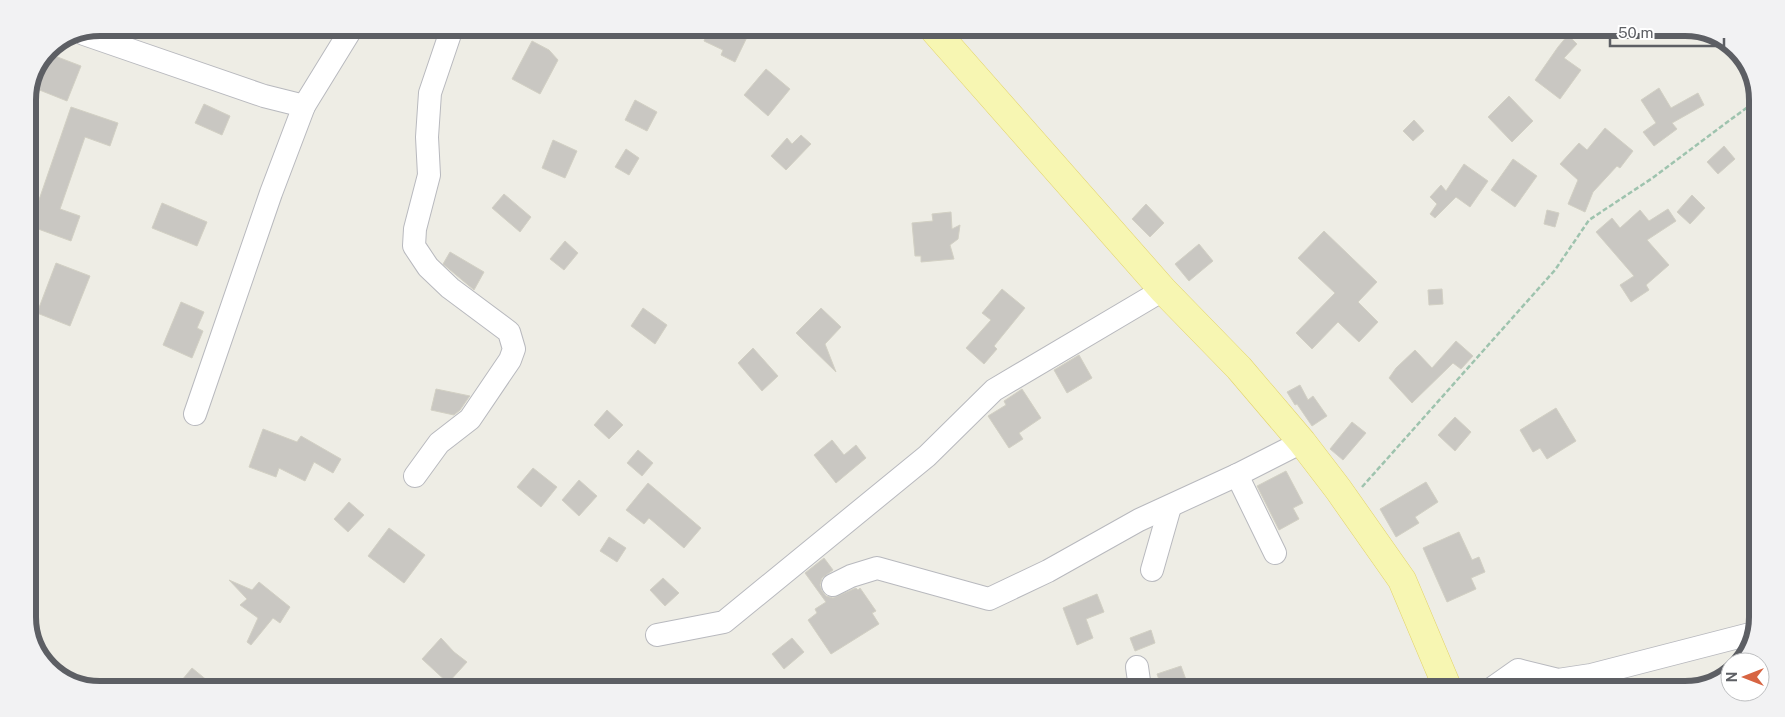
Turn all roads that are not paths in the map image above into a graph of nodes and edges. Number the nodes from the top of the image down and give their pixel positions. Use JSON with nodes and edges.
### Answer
{"nodes":[{"id":1,"x":347,"y":36,"type":"edge"},
{"id":2,"x":449,"y":36,"type":"edge"},
{"id":3,"x":939,"y":36,"type":"edge"},
{"id":4,"x":92,"y":37,"type":"edge"},
{"id":5,"x":304,"y":106,"type":"junction"},
{"id":6,"x":1163,"y":290,"type":"junction"},
{"id":7,"x":195,"y":414,"type":"dead end"},
{"id":8,"x":1302,"y":442,"type":"junction"},
{"id":9,"x":1237,"y":475,"type":"junction"},
{"id":10,"x":415,"y":476,"type":"dead end"},
{"id":11,"x":1170,"y":507,"type":"junction"},
{"id":12,"x":1275,"y":552,"type":"dead end"},
{"id":13,"x":1152,"y":570,"type":"dead end"},
{"id":14,"x":833,"y":585,"type":"dead end"},
{"id":15,"x":657,"y":635,"type":"dead end"},
{"id":16,"x":1746,"y":635,"type":"edge"},
{"id":17,"x":1445,"y":681,"type":"edge"},
{"id":18,"x":1502,"y":681,"type":"edge"}],
"edges":[{"from":1,"to":5,"type":"street"},
{"from":2,"to":10,"type":"street"},
{"from":3,"to":6,"type":"main road"},
{"from":4,"to":5,"type":"street"},
{"from":5,"to":7,"type":"street"},
{"from":6,"to":8,"type":"main road"},
{"from":6,"to":15,"type":"street"},
{"from":8,"to":9,"type":"street"},
{"from":8,"to":17,"type":"main road"},
{"from":9,"to":11,"type":"street"},
{"from":9,"to":12,"type":"street"},
{"from":11,"to":13,"type":"street"},
{"from":11,"to":14,"type":"street"},
{"from":16,"to":18,"type":"street"}]}
